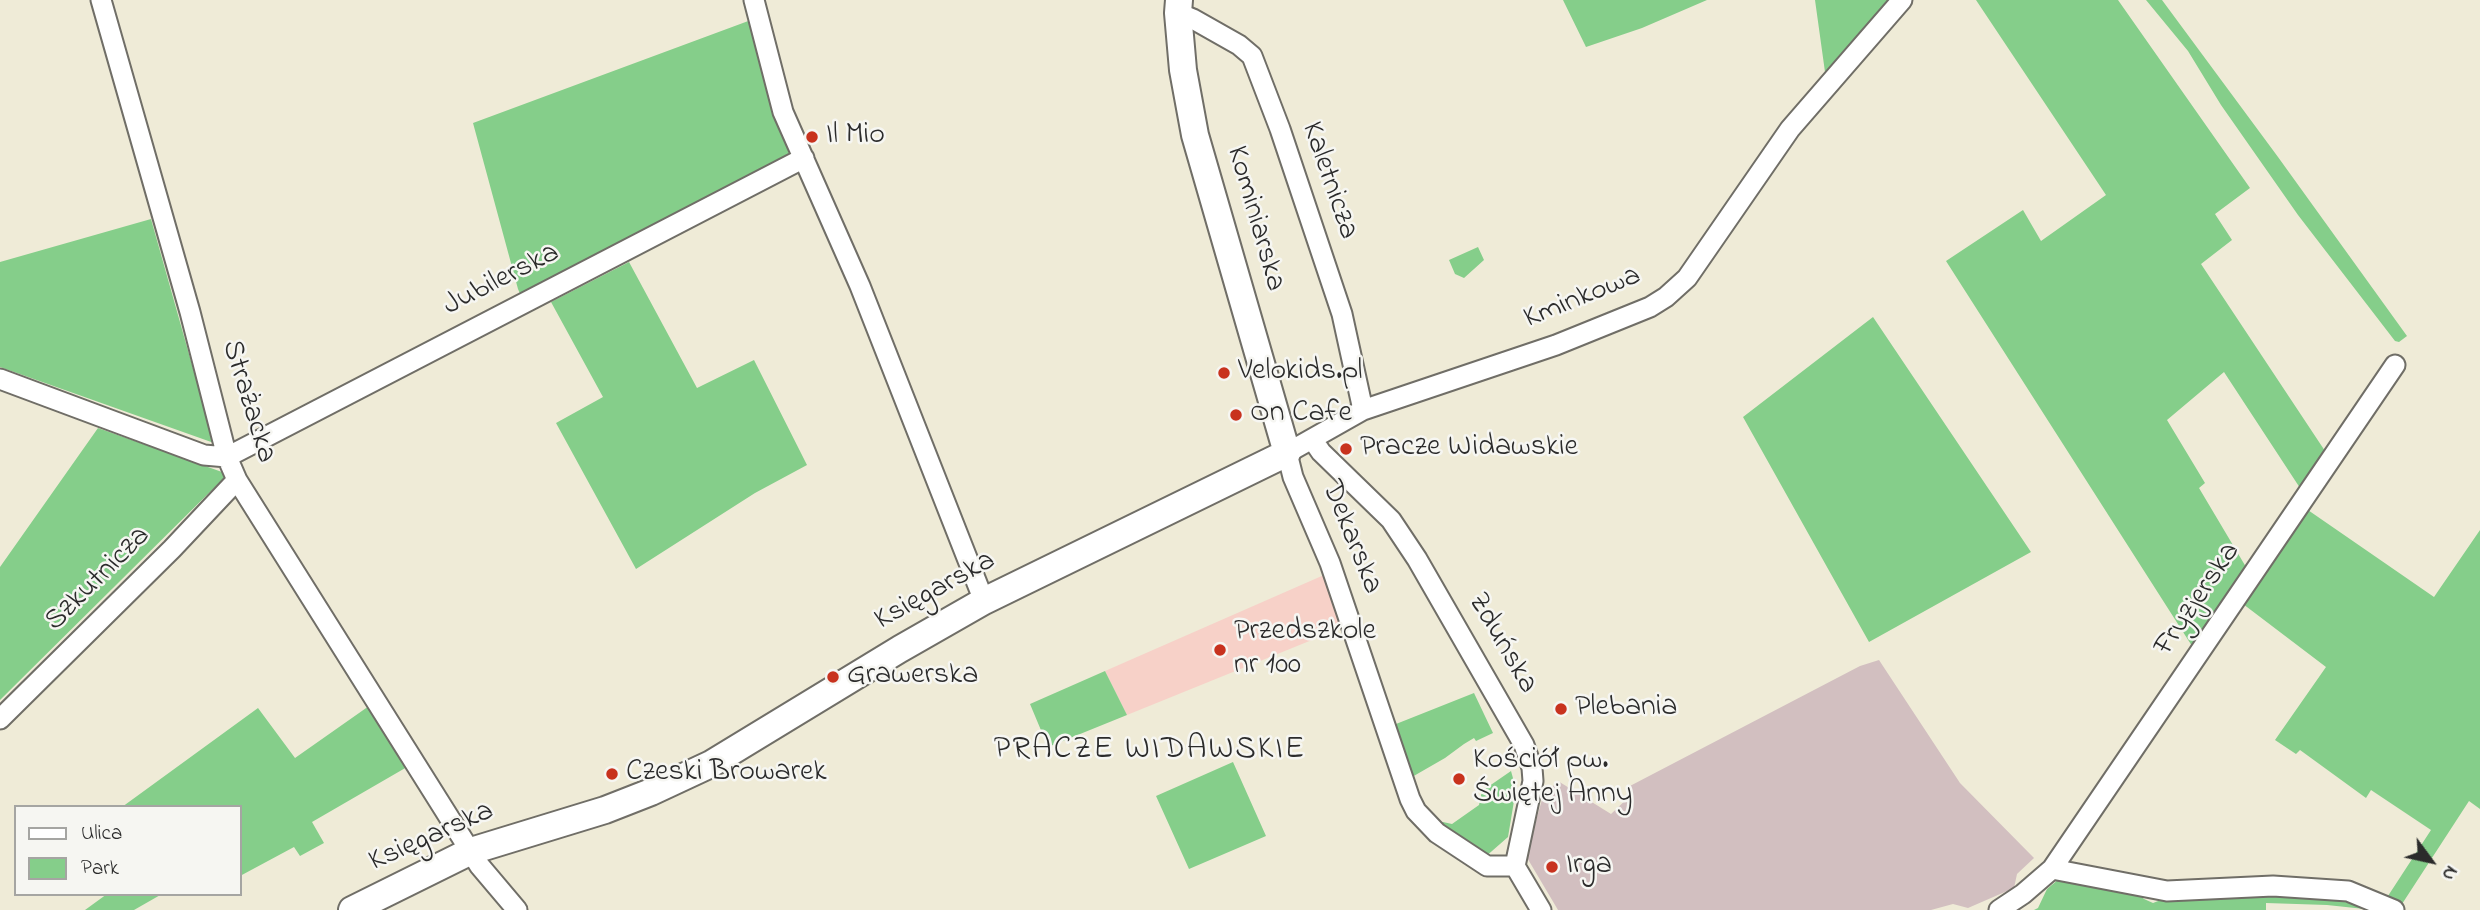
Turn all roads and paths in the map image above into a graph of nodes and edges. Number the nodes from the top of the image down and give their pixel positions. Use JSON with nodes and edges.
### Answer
{"nodes":[{"id":1,"x":101,"y":0,"type":"edge"},
{"id":2,"x":754,"y":0,"type":"edge"},
{"id":3,"x":1902,"y":0,"type":"edge"},
{"id":4,"x":1179,"y":6,"type":"edge"},
{"id":5,"x":804,"y":158,"type":"junction"},
{"id":6,"x":2395,"y":365,"type":"dead end"},
{"id":7,"x":0,"y":379,"type":"edge"},
{"id":8,"x":1362,"y":404,"type":"junction"},
{"id":9,"x":1312,"y":439,"type":"junction"},
{"id":10,"x":1287,"y":453,"type":"junction"},
{"id":11,"x":227,"y":457,"type":"junction"},
{"id":12,"x":237,"y":480,"type":"junction"},
{"id":13,"x":984,"y":601,"type":"junction"},
{"id":14,"x":0,"y":719,"type":"edge"},
{"id":15,"x":471,"y":850,"type":"junction"},
{"id":16,"x":1515,"y":866,"type":"junction"},
{"id":17,"x":2052,"y":869,"type":"junction"},
{"id":18,"x":352,"y":910,"type":"edge"},
{"id":19,"x":517,"y":910,"type":"edge"},
{"id":20,"x":1541,"y":910,"type":"edge"},
{"id":21,"x":1999,"y":910,"type":"edge"},
{"id":22,"x":2394,"y":910,"type":"edge"}],
"edges":[{"from":1,"to":11,"type":"street","name":"Strażacka"},
{"from":2,"to":5,"type":"street"},
{"from":3,"to":8,"type":"street","name":"Kminkowa"},
{"from":4,"to":8,"type":"street","name":"Kaletnicza"},
{"from":4,"to":10,"type":"street","name":"Kominiarska"},
{"from":5,"to":11,"type":"street","name":"Jubilerska"},
{"from":5,"to":13,"type":"street"},
{"from":6,"to":17,"type":"street","name":"Fryzjerska"},
{"from":7,"to":11,"type":"street"},
{"from":8,"to":9,"type":"street","name":"Kminkowa"},
{"from":9,"to":10,"type":"street","name":"Kminkowa"},
{"from":9,"to":16,"type":"street","name":"Zduńska"},
{"from":10,"to":13,"type":"street","name":"Księgarska"},
{"from":10,"to":16,"type":"street","name":"Dekarska"},
{"from":11,"to":12,"type":"street","name":"Strażacka"},
{"from":12,"to":14,"type":"street","name":"Szkutnicza"},
{"from":12,"to":15,"type":"street","name":"Strażacka"},
{"from":13,"to":15,"type":"street","name":"Księgarska"},
{"from":15,"to":18,"type":"street","name":"Księgarska"},
{"from":15,"to":19,"type":"street","name":"Strażacka"},
{"from":16,"to":20,"type":"street"},
{"from":17,"to":21,"type":"street","name":"Fryzjerska"},
{"from":17,"to":22,"type":"street"}]}
